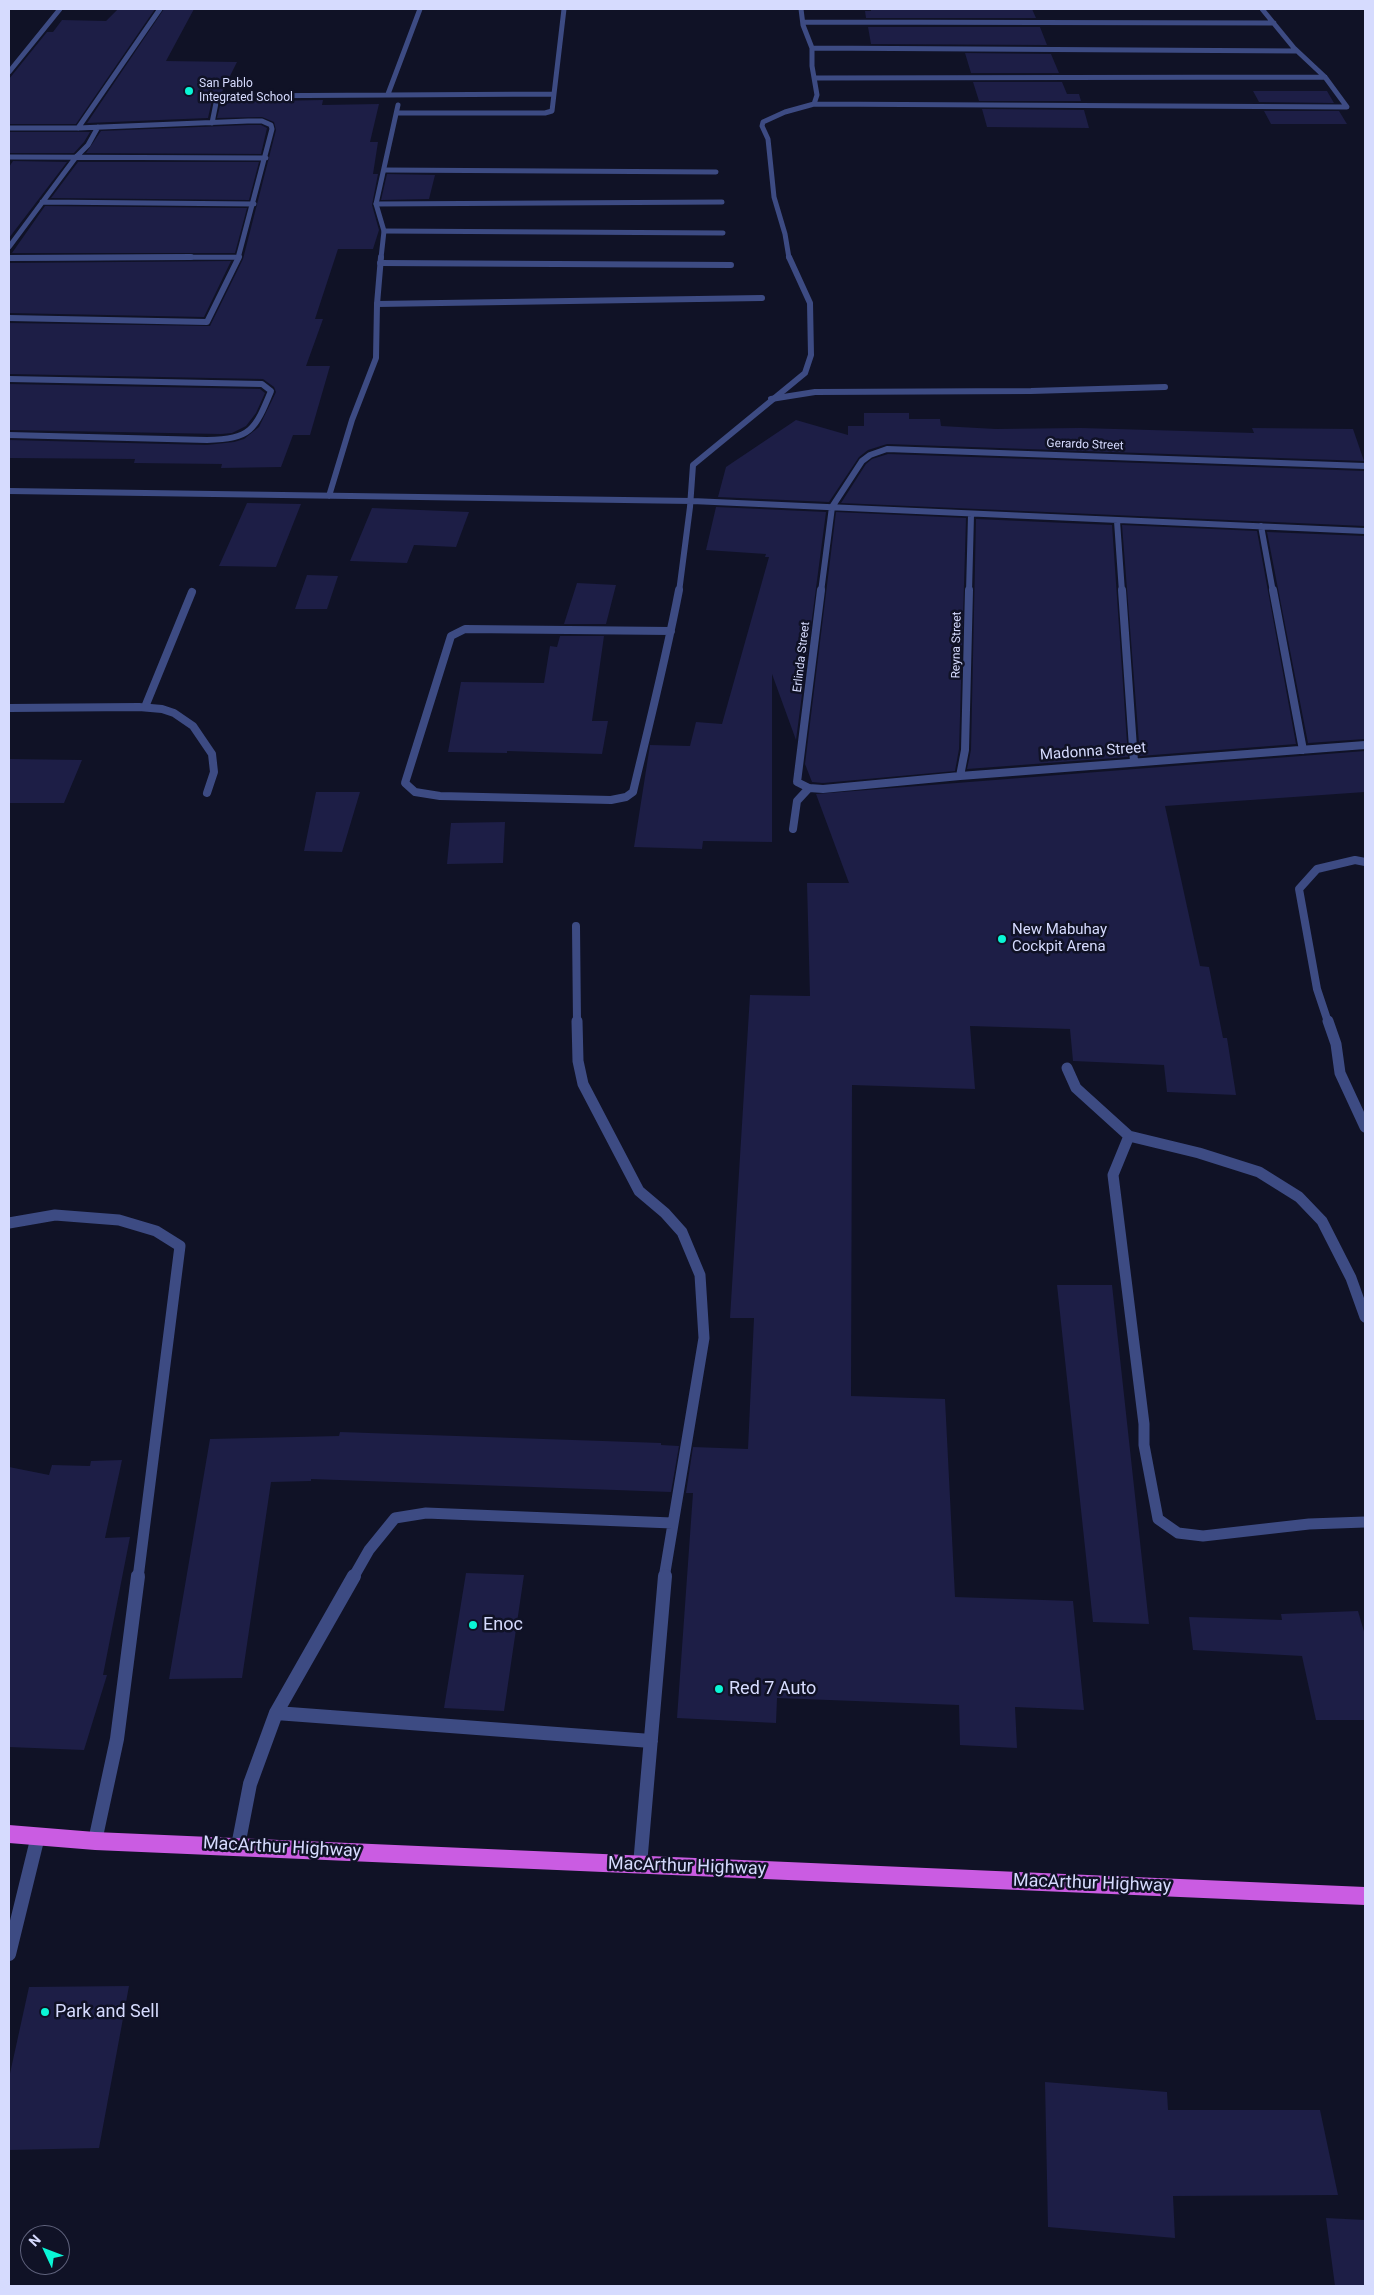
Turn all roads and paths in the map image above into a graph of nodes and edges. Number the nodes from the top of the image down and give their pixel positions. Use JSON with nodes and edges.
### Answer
{"nodes":[{"id":1,"x":60,"y":9,"type":"edge"},
{"id":2,"x":160,"y":9,"type":"edge"},
{"id":3,"x":420,"y":9,"type":"edge"},
{"id":4,"x":564,"y":9,"type":"edge"},
{"id":5,"x":801,"y":9,"type":"edge"},
{"id":6,"x":1262,"y":9,"type":"edge"},
{"id":7,"x":803,"y":22,"type":"junction"},
{"id":8,"x":1274,"y":23,"type":"junction"},
{"id":9,"x":812,"y":48,"type":"junction"},
{"id":10,"x":1297,"y":52,"type":"junction"},
{"id":11,"x":9,"y":72,"type":"edge"},
{"id":12,"x":1325,"y":77,"type":"junction"},
{"id":13,"x":815,"y":78,"type":"junction"},
{"id":14,"x":388,"y":94,"type":"junction"},
{"id":15,"x":554,"y":94,"type":"junction"},
{"id":16,"x":814,"y":104,"type":"junction"},
{"id":17,"x":398,"y":105,"type":"dead end"},
{"id":18,"x":398,"y":113,"type":"junction"},
{"id":19,"x":212,"y":123,"type":"junction"},
{"id":20,"x":98,"y":127,"type":"junction"},
{"id":21,"x":9,"y":128,"type":"edge"},
{"id":22,"x":78,"y":128,"type":"junction"},
{"id":23,"x":9,"y":157,"type":"edge"},
{"id":24,"x":76,"y":157,"type":"junction"},
{"id":25,"x":266,"y":158,"type":"junction"},
{"id":26,"x":385,"y":170,"type":"junction"},
{"id":27,"x":716,"y":172,"type":"dead end"},
{"id":28,"x":42,"y":202,"type":"junction"},
{"id":29,"x":722,"y":202,"type":"dead end"},
{"id":30,"x":254,"y":204,"type":"junction"},
{"id":31,"x":376,"y":204,"type":"junction"},
{"id":32,"x":384,"y":231,"type":"junction"},
{"id":33,"x":724,"y":233,"type":"dead end"},
{"id":34,"x":9,"y":247,"type":"edge"},
{"id":35,"x":239,"y":257,"type":"junction"},
{"id":36,"x":9,"y":258,"type":"edge"},
{"id":37,"x":380,"y":262,"type":"junction"},
{"id":38,"x":731,"y":265,"type":"dead end"},
{"id":39,"x":762,"y":298,"type":"dead end"},
{"id":40,"x":377,"y":304,"type":"junction"},
{"id":41,"x":9,"y":318,"type":"edge"},
{"id":42,"x":9,"y":379,"type":"edge"},
{"id":43,"x":1165,"y":387,"type":"dead end"},
{"id":44,"x":771,"y":399,"type":"junction"},
{"id":45,"x":9,"y":435,"type":"edge"},
{"id":46,"x":1365,"y":466,"type":"edge"},
{"id":47,"x":9,"y":491,"type":"edge"},
{"id":48,"x":329,"y":496,"type":"junction"},
{"id":49,"x":692,"y":500,"type":"junction"},
{"id":50,"x":832,"y":507,"type":"junction"},
{"id":51,"x":971,"y":515,"type":"junction"},
{"id":52,"x":1117,"y":521,"type":"junction"},
{"id":53,"x":1261,"y":526,"type":"junction"},
{"id":54,"x":1365,"y":531,"type":"edge"},
{"id":55,"x":192,"y":592,"type":"dead end"},
{"id":56,"x":671,"y":631,"type":"junction"},
{"id":57,"x":144,"y":707,"type":"junction"},
{"id":58,"x":9,"y":708,"type":"edge"},
{"id":59,"x":1365,"y":745,"type":"edge"},
{"id":60,"x":1303,"y":750,"type":"junction"},
{"id":61,"x":1134,"y":762,"type":"junction"},
{"id":62,"x":960,"y":776,"type":"junction"},
{"id":63,"x":808,"y":788,"type":"junction"},
{"id":64,"x":207,"y":793,"type":"dead end"},
{"id":65,"x":793,"y":828,"type":"dead end"},
{"id":66,"x":1365,"y":862,"type":"edge"},
{"id":67,"x":576,"y":926,"type":"dead end"},
{"id":68,"x":1067,"y":1068,"type":"dead end"},
{"id":69,"x":1365,"y":1127,"type":"edge"},
{"id":70,"x":1129,"y":1136,"type":"junction"},
{"id":71,"x":9,"y":1223,"type":"edge"},
{"id":72,"x":1365,"y":1317,"type":"edge"},
{"id":73,"x":1365,"y":1522,"type":"edge"},
{"id":74,"x":672,"y":1523,"type":"junction"},
{"id":75,"x":276,"y":1713,"type":"junction"},
{"id":76,"x":651,"y":1741,"type":"junction"},
{"id":77,"x":9,"y":1834,"type":"edge"},
{"id":78,"x":38,"y":1836,"type":"junction"},
{"id":79,"x":95,"y":1841,"type":"junction"},
{"id":80,"x":238,"y":1846,"type":"junction"},
{"id":81,"x":640,"y":1866,"type":"junction"},
{"id":82,"x":1365,"y":1896,"type":"edge"},
{"id":83,"x":9,"y":1954,"type":"edge"}],
"edges":[{"from":1,"to":11,"type":"street"},
{"from":2,"to":22,"type":"street"},
{"from":3,"to":14,"type":"street"},
{"from":4,"to":15,"type":"street"},
{"from":5,"to":7,"type":"street"},
{"from":6,"to":8,"type":"street"},
{"from":7,"to":8,"type":"street"},
{"from":7,"to":9,"type":"street"},
{"from":8,"to":10,"type":"street"},
{"from":9,"to":10,"type":"street"},
{"from":9,"to":13,"type":"street"},
{"from":10,"to":12,"type":"street"},
{"from":12,"to":13,"type":"street"},
{"from":12,"to":16,"type":"street"},
{"from":13,"to":16,"type":"street"},
{"from":14,"to":15,"type":"street"},
{"from":14,"to":19,"type":"street"},
{"from":15,"to":18,"type":"street"},
{"from":16,"to":44,"type":"street"},
{"from":17,"to":18,"type":"street"},
{"from":18,"to":26,"type":"street"},
{"from":19,"to":20,"type":"street"},
{"from":19,"to":25,"type":"street"},
{"from":20,"to":22,"type":"street"},
{"from":20,"to":24,"type":"street"},
{"from":21,"to":22,"type":"street"},
{"from":23,"to":24,"type":"street"},
{"from":24,"to":25,"type":"street"},
{"from":24,"to":28,"type":"street"},
{"from":25,"to":30,"type":"street"},
{"from":26,"to":27,"type":"street"},
{"from":26,"to":31,"type":"street"},
{"from":28,"to":30,"type":"street"},
{"from":28,"to":34,"type":"street"},
{"from":29,"to":31,"type":"street"},
{"from":30,"to":35,"type":"street"},
{"from":31,"to":32,"type":"street"},
{"from":32,"to":33,"type":"street"},
{"from":32,"to":37,"type":"street"},
{"from":35,"to":36,"type":"street"},
{"from":35,"to":41,"type":"street"},
{"from":37,"to":38,"type":"street"},
{"from":37,"to":40,"type":"street"},
{"from":39,"to":40,"type":"street"},
{"from":40,"to":48,"type":"street"},
{"from":42,"to":45,"type":"street"},
{"from":43,"to":44,"type":"street"},
{"from":44,"to":49,"type":"street"},
{"from":46,"to":50,"type":"street","name":"Gerardo Street"},
{"from":47,"to":48,"type":"street"},
{"from":48,"to":49,"type":"street"},
{"from":49,"to":50,"type":"street"},
{"from":49,"to":56,"type":"street"},
{"from":50,"to":51,"type":"street"},
{"from":50,"to":63,"type":"street","name":"Erlinda Street"},
{"from":51,"to":52,"type":"street"},
{"from":51,"to":62,"type":"street","name":"Reyna Street"},
{"from":52,"to":53,"type":"street"},
{"from":52,"to":61,"type":"street"},
{"from":53,"to":54,"type":"street"},
{"from":53,"to":60,"type":"street"},
{"from":55,"to":57,"type":"street"},
{"from":56,"to":56,"type":"street"},
{"from":57,"to":58,"type":"street"},
{"from":57,"to":64,"type":"street"},
{"from":59,"to":60,"type":"street","name":"Madonna Street"},
{"from":60,"to":61,"type":"street","name":"Madonna Street"},
{"from":61,"to":62,"type":"street","name":"Madonna Street"},
{"from":62,"to":63,"type":"street","name":"Madonna Street"},
{"from":63,"to":65,"type":"street"},
{"from":66,"to":69,"type":"street"},
{"from":67,"to":74,"type":"street"},
{"from":68,"to":70,"type":"street"},
{"from":70,"to":72,"type":"street"},
{"from":70,"to":73,"type":"street"},
{"from":71,"to":79,"type":"street"},
{"from":74,"to":75,"type":"street"},
{"from":74,"to":76,"type":"street"},
{"from":75,"to":76,"type":"street"},
{"from":75,"to":80,"type":"street"},
{"from":76,"to":81,"type":"street"},
{"from":77,"to":78,"type":"highway","name":"MacArthur Highway"},
{"from":78,"to":79,"type":"highway","name":"MacArthur Highway"},
{"from":78,"to":83,"type":"street"},
{"from":79,"to":80,"type":"highway","name":"MacArthur Highway"},
{"from":80,"to":81,"type":"highway","name":"MacArthur Highway"},
{"from":81,"to":82,"type":"highway","name":"MacArthur Highway"}]}
